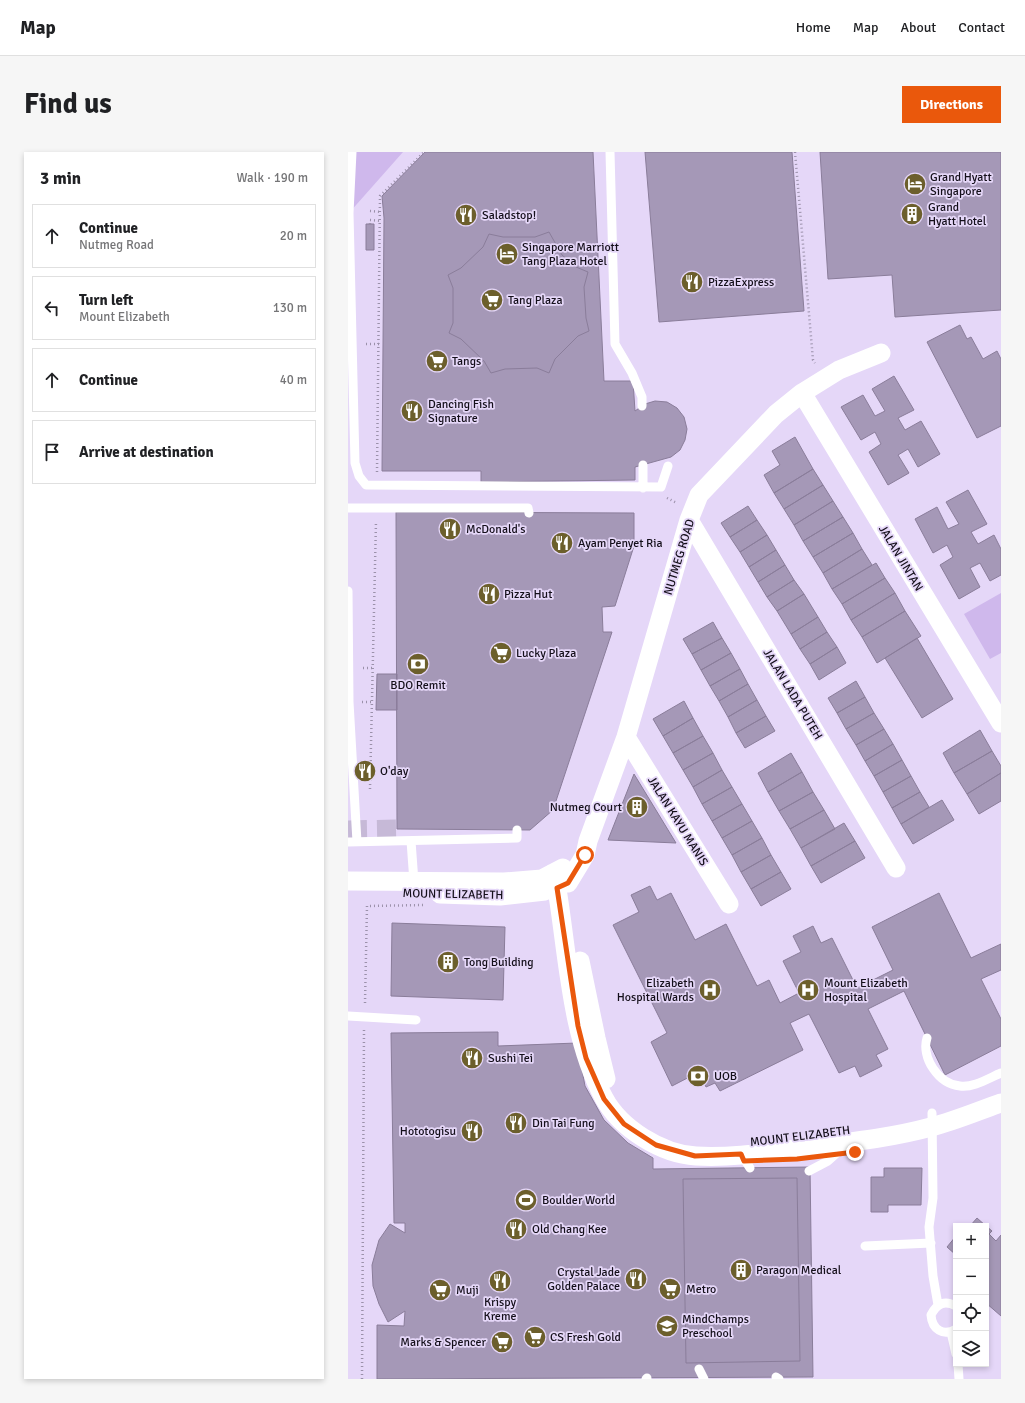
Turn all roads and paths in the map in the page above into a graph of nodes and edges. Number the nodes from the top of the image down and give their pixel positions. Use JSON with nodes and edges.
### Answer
{"nodes":[{"id":1,"x":352,"y":152,"type":"edge"},
{"id":2,"x":424,"y":152,"type":"edge"},
{"id":3,"x":610,"y":152,"type":"edge"},
{"id":4,"x":795,"y":152,"type":"edge"},
{"id":5,"x":370,"y":211,"type":"dead end"},
{"id":6,"x":381,"y":212,"type":"junction"},
{"id":7,"x":381,"y":221,"type":"junction"},
{"id":8,"x":370,"y":224,"type":"dead end"},
{"id":9,"x":365,"y":344,"type":"dead end"},
{"id":10,"x":379,"y":344,"type":"junction"},
{"id":11,"x":881,"y":353,"type":"dead end"},
{"id":12,"x":825,"y":378,"type":"junction"},
{"id":13,"x":802,"y":392,"type":"junction"},
{"id":14,"x":642,"y":406,"type":"dead end"},
{"id":15,"x":643,"y":465,"type":"dead end"},
{"id":16,"x":668,"y":466,"type":"dead end"},
{"id":17,"x":377,"y":485,"type":"junction"},
{"id":18,"x":644,"y":488,"type":"junction"},
{"id":19,"x":348,"y":508,"type":"edge"},
{"id":20,"x":377,"y":508,"type":"junction"},
{"id":21,"x":529,"y":513,"type":"dead end"},
{"id":22,"x":689,"y":520,"type":"junction"},
{"id":23,"x":348,"y":591,"type":"edge"},
{"id":24,"x":1001,"y":723,"type":"edge"},
{"id":25,"x":626,"y":737,"type":"junction"},
{"id":26,"x":370,"y":794,"type":"dead end"},
{"id":27,"x":517,"y":830,"type":"dead end"},
{"id":28,"x":411,"y":841,"type":"junction"},
{"id":29,"x":353,"y":842,"type":"edge"},
{"id":30,"x":896,"y":868,"type":"dead end"},
{"id":31,"x":561,"y":878,"type":"junction"},
{"id":32,"x":348,"y":881,"type":"edge"},
{"id":33,"x":414,"y":882,"type":"junction"},
{"id":34,"x":348,"y":892,"type":"edge"},
{"id":35,"x":729,"y":904,"type":"dead end"},
{"id":36,"x":367,"y":906,"type":"dead end"},
{"id":37,"x":348,"y":1016,"type":"edge"},
{"id":38,"x":364,"y":1017,"type":"junction"},
{"id":39,"x":416,"y":1020,"type":"dead end"},
{"id":40,"x":927,"y":1038,"type":"dead end"},
{"id":41,"x":1001,"y":1073,"type":"edge"},
{"id":42,"x":1001,"y":1090,"type":"edge"},
{"id":43,"x":1001,"y":1102,"type":"edge"},
{"id":44,"x":932,"y":1120,"type":"junction"},
{"id":45,"x":849,"y":1142,"type":"junction"},
{"id":46,"x":808,"y":1171,"type":"dead end"},
{"id":47,"x":931,"y":1243,"type":"junction"},
{"id":48,"x":865,"y":1246,"type":"dead end"},
{"id":49,"x":938,"y":1305,"type":"junction"},
{"id":50,"x":953,"y":1305,"type":"edge"},
{"id":51,"x":953,"y":1330,"type":"edge"},
{"id":52,"x":958,"y":1367,"type":"edge"},
{"id":53,"x":699,"y":1369,"type":"dead end"},
{"id":54,"x":362,"y":1379,"type":"edge"},
{"id":55,"x":704,"y":1379,"type":"edge"},
{"id":56,"x":959,"y":1379,"type":"edge"}],
"edges":[{"from":1,"to":17,"type":"lane"},
{"from":2,"to":6,"type":"path"},
{"from":3,"to":14,"type":"lane"},
{"from":4,"to":12,"type":"path"},
{"from":5,"to":6,"type":"path"},
{"from":6,"to":7,"type":"path"},
{"from":7,"to":8,"type":"path"},
{"from":7,"to":10,"type":"path"},
{"from":9,"to":10,"type":"path"},
{"from":10,"to":17,"type":"path"},
{"from":11,"to":12,"type":"street","name":"NUTMEG ROAD"},
{"from":12,"to":13,"type":"street","name":"NUTMEG ROAD"},
{"from":13,"to":22,"type":"street","name":"NUTMEG ROAD"},
{"from":13,"to":24,"type":"street","name":"JALAN JINTAN"},
{"from":15,"to":18,"type":"lane"},
{"from":16,"to":18,"type":"lane"},
{"from":17,"to":18,"type":"lane"},
{"from":19,"to":20,"type":"lane"},
{"from":20,"to":21,"type":"lane"},
{"from":20,"to":26,"type":"path"},
{"from":22,"to":25,"type":"street","name":"NUTMEG ROAD"},
{"from":22,"to":30,"type":"street","name":"JALAN LADA PUTEH"},
{"from":23,"to":29,"type":"lane"},
{"from":25,"to":31,"type":"street","name":"NUTMEG ROAD"},
{"from":25,"to":35,"type":"street","name":"JALAN KAYU MANIS"},
{"from":27,"to":28,"type":"lane"},
{"from":28,"to":29,"type":"lane"},
{"from":28,"to":33,"type":"lane"},
{"from":31,"to":33,"type":"street","name":"MOUNT ELIZABETH"},
{"from":31,"to":34,"type":"street","name":"MOUNT ELIZABETH"},
{"from":31,"to":44,"type":"street","name":"MOUNT ELIZABETH"},
{"from":31,"to":45,"type":"street","name":"MOUNT ELIZABETH"},
{"from":32,"to":33,"type":"street","name":"MOUNT ELIZABETH"},
{"from":36,"to":38,"type":"path"},
{"from":37,"to":38,"type":"lane"},
{"from":38,"to":39,"type":"lane"},
{"from":38,"to":54,"type":"path"},
{"from":40,"to":41,"type":"lane"},
{"from":42,"to":44,"type":"street","name":"MOUNT ELIZABETH"},
{"from":43,"to":44,"type":"street","name":"MOUNT ELIZABETH"},
{"from":44,"to":45,"type":"street","name":"MOUNT ELIZABETH"},
{"from":44,"to":47,"type":"lane"},
{"from":45,"to":46,"type":"lane"},
{"from":47,"to":48,"type":"lane"},
{"from":47,"to":49,"type":"lane"},
{"from":49,"to":50,"type":"lane"},
{"from":49,"to":51,"type":"lane"},
{"from":52,"to":56,"type":"lane"},
{"from":53,"to":55,"type":"lane"}]}
